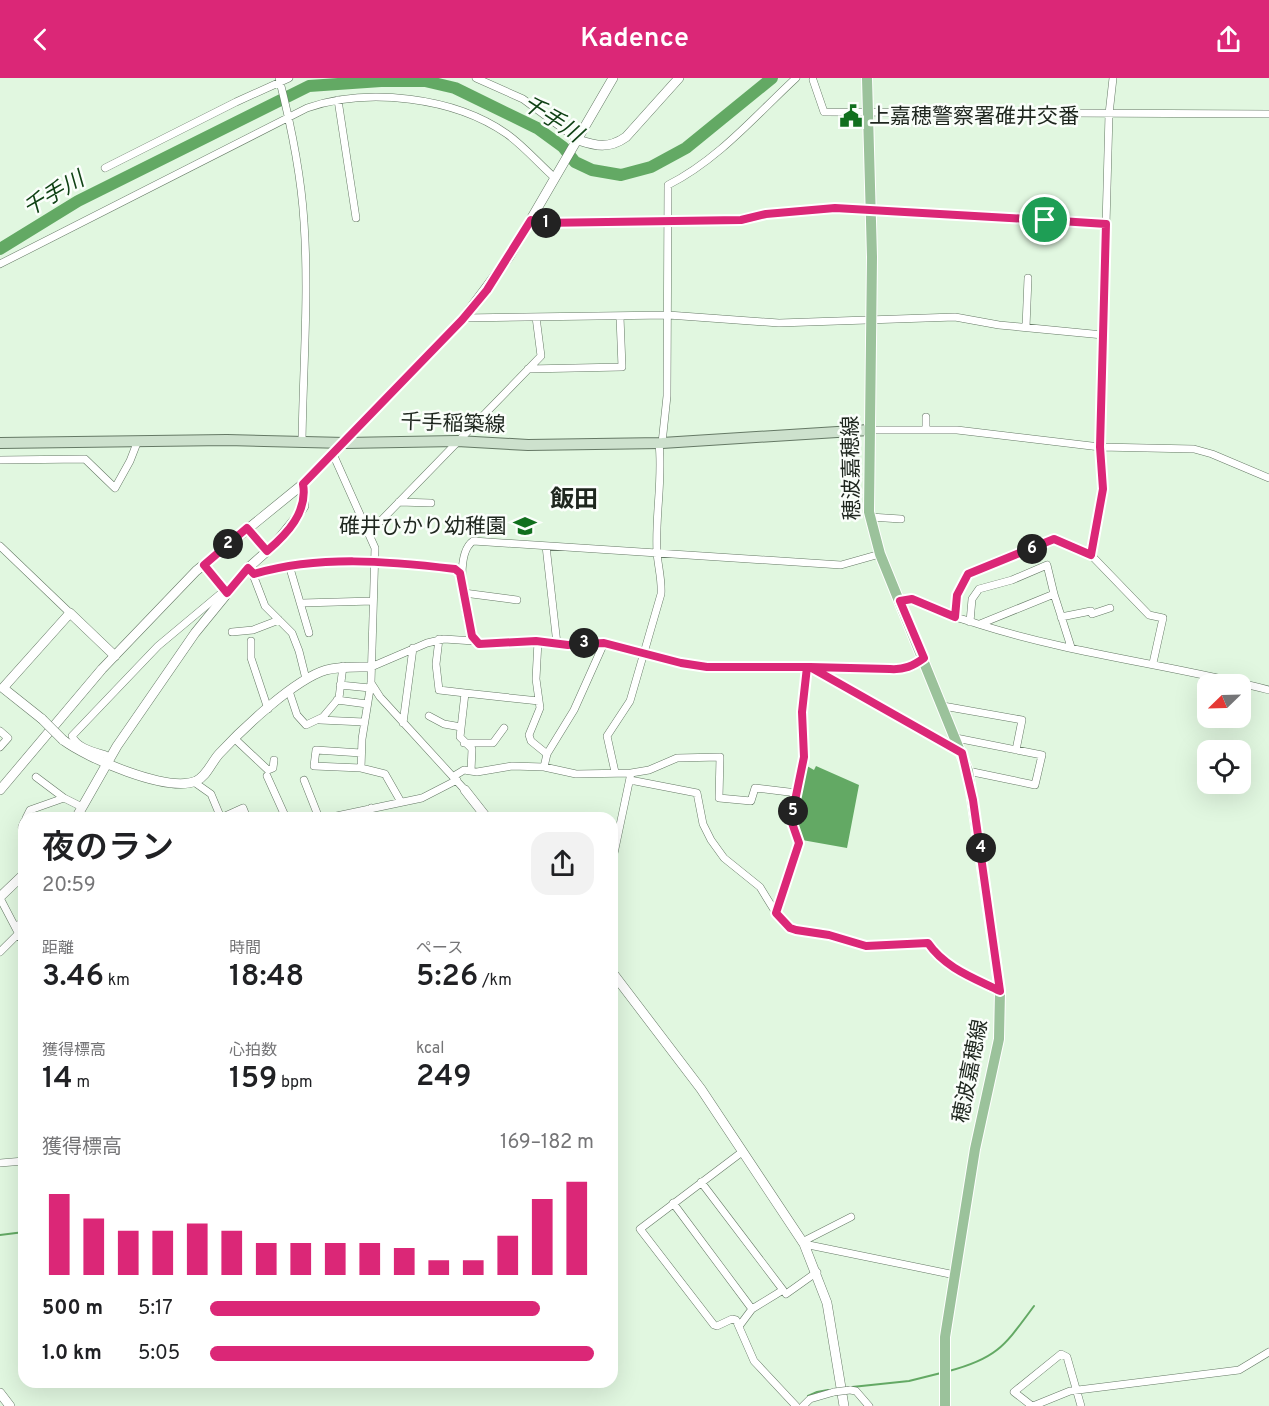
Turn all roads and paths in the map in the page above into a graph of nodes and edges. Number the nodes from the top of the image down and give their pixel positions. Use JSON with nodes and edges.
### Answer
{"nodes":[{"id":1,"x":289,"y":78,"type":"edge"},
{"id":2,"x":476,"y":78,"type":"edge"},
{"id":3,"x":613,"y":78,"type":"edge"},
{"id":4,"x":679,"y":78,"type":"edge"},
{"id":5,"x":796,"y":78,"type":"edge"},
{"id":6,"x":867,"y":78,"type":"edge"},
{"id":7,"x":1113,"y":78,"type":"edge"},
{"id":8,"x":813,"y":79,"type":"edge"},
{"id":9,"x":280,"y":81,"type":"edge"},
{"id":10,"x":338,"y":100,"type":"junction"},
{"id":11,"x":867,"y":114,"type":"junction"},
{"id":12,"x":1109,"y":114,"type":"junction"},
{"id":13,"x":1269,"y":114,"type":"edge"},
{"id":14,"x":289,"y":117,"type":"junction"},
{"id":15,"x":578,"y":140,"type":"junction"},
{"id":16,"x":105,"y":168,"type":"dead end"},
{"id":17,"x":556,"y":177,"type":"junction"},
{"id":18,"x":870,"y":211,"type":"junction"},
{"id":19,"x":356,"y":218,"type":"dead end"},
{"id":20,"x":531,"y":220,"type":"junction"},
{"id":21,"x":669,"y":222,"type":"junction"},
{"id":22,"x":1106,"y":224,"type":"junction"},
{"id":23,"x":0,"y":264,"type":"edge"},
{"id":24,"x":1028,"y":278,"type":"dead end"},
{"id":25,"x":668,"y":315,"type":"junction"},
{"id":26,"x":536,"y":317,"type":"junction"},
{"id":27,"x":620,"y":317,"type":"junction"},
{"id":28,"x":464,"y":318,"type":"junction"},
{"id":29,"x":871,"y":320,"type":"junction"},
{"id":30,"x":1026,"y":327,"type":"junction"},
{"id":31,"x":1103,"y":335,"type":"junction"},
{"id":32,"x":528,"y":369,"type":"junction"},
{"id":33,"x":926,"y":417,"type":"dead end"},
{"id":34,"x":869,"y":430,"type":"junction"},
{"id":35,"x":926,"y":430,"type":"junction"},
{"id":36,"x":456,"y":441,"type":"junction"},
{"id":37,"x":302,"y":442,"type":"junction"},
{"id":38,"x":136,"y":443,"type":"junction"},
{"id":39,"x":345,"y":443,"type":"junction"},
{"id":40,"x":660,"y":443,"type":"junction"},
{"id":41,"x":0,"y":444,"type":"edge"},
{"id":42,"x":1100,"y":447,"type":"junction"},
{"id":43,"x":333,"y":454,"type":"junction"},
{"id":44,"x":0,"y":460,"type":"edge"},
{"id":45,"x":1269,"y":477,"type":"edge"},
{"id":46,"x":303,"y":484,"type":"junction"},
{"id":47,"x":399,"y":502,"type":"junction"},
{"id":48,"x":431,"y":503,"type":"dead end"},
{"id":49,"x":870,"y":517,"type":"junction"},
{"id":50,"x":901,"y":519,"type":"dead end"},
{"id":51,"x":247,"y":528,"type":"junction"},
{"id":52,"x":369,"y":532,"type":"junction"},
{"id":53,"x":0,"y":546,"type":"edge"},
{"id":54,"x":546,"y":546,"type":"junction"},
{"id":55,"x":267,"y":551,"type":"junction"},
{"id":56,"x":657,"y":554,"type":"junction"},
{"id":57,"x":880,"y":554,"type":"junction"},
{"id":58,"x":1091,"y":555,"type":"junction"},
{"id":59,"x":376,"y":562,"type":"junction"},
{"id":60,"x":204,"y":565,"type":"junction"},
{"id":61,"x":289,"y":565,"type":"junction"},
{"id":62,"x":251,"y":571,"type":"junction"},
{"id":63,"x":460,"y":573,"type":"junction"},
{"id":64,"x":226,"y":592,"type":"junction"},
{"id":65,"x":464,"y":593,"type":"junction"},
{"id":66,"x":1054,"y":594,"type":"junction"},
{"id":67,"x":517,"y":600,"type":"dead end"},
{"id":68,"x":373,"y":601,"type":"junction"},
{"id":69,"x":900,"y":601,"type":"junction"},
{"id":70,"x":302,"y":603,"type":"junction"},
{"id":71,"x":1110,"y":608,"type":"dead end"},
{"id":72,"x":70,"y":613,"type":"junction"},
{"id":73,"x":955,"y":617,"type":"junction"},
{"id":74,"x":1061,"y":617,"type":"junction"},
{"id":75,"x":279,"y":620,"type":"junction"},
{"id":76,"x":970,"y":622,"type":"junction"},
{"id":77,"x":980,"y":625,"type":"junction"},
{"id":78,"x":232,"y":632,"type":"dead end"},
{"id":79,"x":309,"y":633,"type":"dead end"},
{"id":80,"x":439,"y":639,"type":"junction"},
{"id":81,"x":251,"y":641,"type":"dead end"},
{"id":82,"x":474,"y":641,"type":"junction"},
{"id":83,"x":538,"y":641,"type":"junction"},
{"id":84,"x":604,"y":643,"type":"junction"},
{"id":85,"x":557,"y":644,"type":"junction"},
{"id":86,"x":1071,"y":647,"type":"junction"},
{"id":87,"x":413,"y":648,"type":"junction"},
{"id":88,"x":645,"y":654,"type":"junction"},
{"id":89,"x":115,"y":656,"type":"junction"},
{"id":90,"x":924,"y":658,"type":"junction"},
{"id":91,"x":1153,"y":663,"type":"junction"},
{"id":92,"x":343,"y":666,"type":"junction"},
{"id":93,"x":371,"y":667,"type":"junction"},
{"id":94,"x":808,"y":667,"type":"junction"},
{"id":95,"x":306,"y":679,"type":"junction"},
{"id":96,"x":370,"y":685,"type":"junction"},
{"id":97,"x":340,"y":686,"type":"junction"},
{"id":98,"x":1,"y":689,"type":"edge"},
{"id":99,"x":1269,"y":690,"type":"edge"},
{"id":100,"x":289,"y":691,"type":"junction"},
{"id":101,"x":465,"y":693,"type":"junction"},
{"id":102,"x":338,"y":700,"type":"junction"},
{"id":103,"x":539,"y":701,"type":"junction"},
{"id":104,"x":367,"y":704,"type":"junction"},
{"id":105,"x":943,"y":706,"type":"junction"},
{"id":106,"x":268,"y":709,"type":"junction"},
{"id":107,"x":429,"y":716,"type":"dead end"},
{"id":108,"x":317,"y":721,"type":"junction"},
{"id":109,"x":364,"y":722,"type":"junction"},
{"id":110,"x":403,"y":723,"type":"junction"},
{"id":111,"x":461,"y":727,"type":"junction"},
{"id":112,"x":504,"y":728,"type":"dead end"},
{"id":113,"x":0,"y":731,"type":"edge"},
{"id":114,"x":956,"y":738,"type":"junction"},
{"id":115,"x":234,"y":739,"type":"junction"},
{"id":116,"x":464,"y":743,"type":"junction"},
{"id":117,"x":0,"y":747,"type":"edge"},
{"id":118,"x":1016,"y":750,"type":"junction"},
{"id":119,"x":361,"y":753,"type":"junction"},
{"id":120,"x":962,"y":753,"type":"junction"},
{"id":121,"x":547,"y":754,"type":"junction"},
{"id":122,"x":106,"y":759,"type":"junction"},
{"id":123,"x":274,"y":760,"type":"dead end"},
{"id":124,"x":544,"y":767,"type":"junction"},
{"id":125,"x":361,"y":768,"type":"junction"},
{"id":126,"x":471,"y":771,"type":"junction"},
{"id":127,"x":968,"y":771,"type":"junction"},
{"id":128,"x":615,"y":772,"type":"junction"},
{"id":129,"x":267,"y":776,"type":"dead end"},
{"id":130,"x":630,"y":776,"type":"junction"},
{"id":131,"x":36,"y":777,"type":"dead end"},
{"id":132,"x":455,"y":778,"type":"junction"},
{"id":133,"x":304,"y":780,"type":"dead end"},
{"id":134,"x":194,"y":782,"type":"junction"},
{"id":135,"x":0,"y":790,"type":"edge"},
{"id":136,"x":465,"y":790,"type":"joint"},
{"id":137,"x":797,"y":793,"type":"junction"},
{"id":138,"x":64,"y":798,"type":"junction"},
{"id":139,"x":402,"y":802,"type":"junction"},
{"id":140,"x":82,"y":807,"type":"junction"},
{"id":141,"x":371,"y":808,"type":"junction"},
{"id":142,"x":29,"y":812,"type":"edge"},
{"id":143,"x":79,"y":812,"type":"edge"},
{"id":144,"x":219,"y":812,"type":"edge"},
{"id":145,"x":283,"y":812,"type":"edge"},
{"id":146,"x":317,"y":812,"type":"edge"},
{"id":147,"x":356,"y":812,"type":"edge"},
{"id":148,"x":373,"y":812,"type":"edge"},
{"id":149,"x":482,"y":812,"type":"edge"},
{"id":150,"x":618,"y":834,"type":"edge"},
{"id":151,"x":18,"y":880,"type":"edge"},
{"id":152,"x":0,"y":898,"type":"edge"},
{"id":153,"x":776,"y":913,"type":"junction"},
{"id":154,"x":17,"y":929,"type":"joint"},
{"id":155,"x":0,"y":952,"type":"edge"},
{"id":156,"x":618,"y":980,"type":"edge"},
{"id":157,"x":1000,"y":991,"type":"junction"},
{"id":158,"x":742,"y":1152,"type":"junction"},
{"id":159,"x":18,"y":1162,"type":"edge"},
{"id":160,"x":0,"y":1163,"type":"edge"},
{"id":161,"x":701,"y":1182,"type":"junction"},
{"id":162,"x":673,"y":1203,"type":"junction"},
{"id":163,"x":851,"y":1217,"type":"dead end"},
{"id":164,"x":803,"y":1243,"type":"junction"},
{"id":165,"x":817,"y":1272,"type":"junction"},
{"id":166,"x":955,"y":1275,"type":"junction"},
{"id":167,"x":786,"y":1294,"type":"dead end"},
{"id":168,"x":752,"y":1309,"type":"junction"},
{"id":169,"x":740,"y":1325,"type":"junction"},
{"id":170,"x":1269,"y":1352,"type":"edge"},
{"id":171,"x":1076,"y":1390,"type":"junction"},
{"id":172,"x":0,"y":1393,"type":"edge"},
{"id":173,"x":10,"y":1406,"type":"edge"},
{"id":174,"x":796,"y":1406,"type":"edge"},
{"id":175,"x":803,"y":1406,"type":"edge"},
{"id":176,"x":844,"y":1406,"type":"edge"},
{"id":177,"x":869,"y":1406,"type":"edge"},
{"id":178,"x":945,"y":1406,"type":"edge"},
{"id":179,"x":1032,"y":1406,"type":"edge"},
{"id":180,"x":1081,"y":1406,"type":"edge"}],
"edges":[{"from":1,"to":9,"type":"street"},
{"from":2,"to":15,"type":"street"},
{"from":3,"to":15,"type":"street"},
{"from":4,"to":15,"type":"street"},
{"from":5,"to":21,"type":"street"},
{"from":6,"to":11,"type":"main road","name":"穂波嘉穂線"},
{"from":7,"to":12,"type":"street"},
{"from":8,"to":11,"type":"street"},
{"from":9,"to":14,"type":"street"},
{"from":9,"to":16,"type":"street"},
{"from":10,"to":14,"type":"street"},
{"from":10,"to":17,"type":"street"},
{"from":10,"to":19,"type":"street"},
{"from":11,"to":12,"type":"street"},
{"from":11,"to":18,"type":"main road","name":"穂波嘉穂線"},
{"from":12,"to":13,"type":"street"},
{"from":12,"to":22,"type":"street"},
{"from":14,"to":23,"type":"street"},
{"from":14,"to":37,"type":"street"},
{"from":15,"to":17,"type":"street"},
{"from":17,"to":20,"type":"street"},
{"from":18,"to":21,"type":"street"},
{"from":18,"to":22,"type":"street"},
{"from":18,"to":29,"type":"main road","name":"穂波嘉穂線"},
{"from":20,"to":21,"type":"street"},
{"from":20,"to":28,"type":"street"},
{"from":21,"to":25,"type":"street"},
{"from":22,"to":31,"type":"street"},
{"from":24,"to":30,"type":"street"},
{"from":25,"to":27,"type":"street"},
{"from":25,"to":29,"type":"street"},
{"from":25,"to":40,"type":"street"},
{"from":26,"to":27,"type":"street"},
{"from":26,"to":28,"type":"street"},
{"from":26,"to":32,"type":"street"},
{"from":27,"to":32,"type":"street"},
{"from":28,"to":39,"type":"street"},
{"from":29,"to":30,"type":"street"},
{"from":29,"to":34,"type":"main road","name":"穂波嘉穂線"},
{"from":30,"to":31,"type":"street"},
{"from":31,"to":42,"type":"street"},
{"from":32,"to":36,"type":"street"},
{"from":33,"to":35,"type":"street"},
{"from":34,"to":35,"type":"street"},
{"from":34,"to":40,"type":"main road","name":"千手稲築線"},
{"from":34,"to":49,"type":"main road","name":"穂波嘉穂線"},
{"from":35,"to":42,"type":"street"},
{"from":36,"to":39,"type":"main road","name":"千手稲築線"},
{"from":36,"to":40,"type":"main road","name":"千手稲築線"},
{"from":36,"to":47,"type":"street"},
{"from":37,"to":38,"type":"main road","name":"千手稲築線"},
{"from":37,"to":39,"type":"main road","name":"千手稲築線"},
{"from":38,"to":41,"type":"main road","name":"千手稲築線"},
{"from":38,"to":44,"type":"street"},
{"from":39,"to":43,"type":"street"},
{"from":40,"to":56,"type":"street"},
{"from":42,"to":45,"type":"street"},
{"from":42,"to":58,"type":"street"},
{"from":43,"to":46,"type":"street"},
{"from":43,"to":52,"type":"street"},
{"from":46,"to":51,"type":"street"},
{"from":46,"to":55,"type":"street"},
{"from":47,"to":48,"type":"street"},
{"from":47,"to":52,"type":"street"},
{"from":49,"to":50,"type":"street"},
{"from":49,"to":57,"type":"main road","name":"穂波嘉穂線"},
{"from":51,"to":55,"type":"street"},
{"from":51,"to":60,"type":"street"},
{"from":52,"to":59,"type":"street"},
{"from":53,"to":72,"type":"street"},
{"from":54,"to":56,"type":"street"},
{"from":54,"to":63,"type":"street"},
{"from":54,"to":85,"type":"street"},
{"from":55,"to":62,"type":"street"},
{"from":56,"to":57,"type":"street"},
{"from":56,"to":88,"type":"street"},
{"from":57,"to":69,"type":"main road","name":"穂波嘉穂線"},
{"from":58,"to":73,"type":"street"},
{"from":58,"to":91,"type":"street"},
{"from":59,"to":61,"type":"street"},
{"from":59,"to":63,"type":"street"},
{"from":59,"to":68,"type":"street"},
{"from":60,"to":64,"type":"street"},
{"from":60,"to":89,"type":"street"},
{"from":61,"to":62,"type":"street"},
{"from":61,"to":70,"type":"street"},
{"from":62,"to":64,"type":"street"},
{"from":62,"to":75,"type":"street"},
{"from":63,"to":65,"type":"street"},
{"from":64,"to":122,"type":"street"},
{"from":64,"to":122,"type":"street"},
{"from":65,"to":67,"type":"street"},
{"from":65,"to":82,"type":"street"},
{"from":66,"to":74,"type":"street"},
{"from":66,"to":76,"type":"street"},
{"from":66,"to":77,"type":"street"},
{"from":68,"to":70,"type":"street"},
{"from":68,"to":93,"type":"street"},
{"from":69,"to":73,"type":"street"},
{"from":69,"to":90,"type":"main road","name":"穂波嘉穂線"},
{"from":70,"to":79,"type":"street"},
{"from":71,"to":74,"type":"street"},
{"from":72,"to":89,"type":"street"},
{"from":72,"to":98,"type":"street"},
{"from":73,"to":76,"type":"street"},
{"from":74,"to":86,"type":"street"},
{"from":75,"to":78,"type":"street"},
{"from":75,"to":95,"type":"street"},
{"from":76,"to":77,"type":"street"},
{"from":77,"to":86,"type":"street"},
{"from":80,"to":82,"type":"street"},
{"from":80,"to":87,"type":"street"},
{"from":80,"to":101,"type":"street"},
{"from":81,"to":106,"type":"street"},
{"from":82,"to":83,"type":"street"},
{"from":83,"to":85,"type":"street"},
{"from":83,"to":103,"type":"street"},
{"from":84,"to":85,"type":"street"},
{"from":84,"to":88,"type":"street"},
{"from":84,"to":121,"type":"street"},
{"from":86,"to":91,"type":"street"},
{"from":87,"to":93,"type":"street"},
{"from":87,"to":110,"type":"street"},
{"from":88,"to":94,"type":"street"},
{"from":88,"to":128,"type":"street"},
{"from":89,"to":135,"type":"street"},
{"from":90,"to":94,"type":"street"},
{"from":90,"to":105,"type":"main road","name":"穂波嘉穂線"},
{"from":91,"to":99,"type":"street"},
{"from":92,"to":93,"type":"street"},
{"from":92,"to":95,"type":"street"},
{"from":92,"to":97,"type":"street"},
{"from":93,"to":96,"type":"street"},
{"from":94,"to":120,"type":"street"},
{"from":94,"to":137,"type":"street"},
{"from":95,"to":100,"type":"street"},
{"from":96,"to":97,"type":"street"},
{"from":96,"to":104,"type":"street"},
{"from":96,"to":110,"type":"street"},
{"from":97,"to":102,"type":"street"},
{"from":98,"to":122,"type":"street","bridge":true},
{"from":100,"to":106,"type":"street"},
{"from":100,"to":108,"type":"street"},
{"from":101,"to":103,"type":"street"},
{"from":101,"to":111,"type":"street"},
{"from":102,"to":104,"type":"street"},
{"from":102,"to":108,"type":"street"},
{"from":103,"to":121,"type":"street"},
{"from":104,"to":109,"type":"street"},
{"from":105,"to":114,"type":"main road","name":"穂波嘉穂線"},
{"from":105,"to":118,"type":"street"},
{"from":106,"to":115,"type":"street"},
{"from":107,"to":111,"type":"street"},
{"from":108,"to":109,"type":"street"},
{"from":109,"to":119,"type":"street"},
{"from":110,"to":132,"type":"street"},
{"from":111,"to":116,"type":"street"},
{"from":112,"to":116,"type":"street"},
{"from":113,"to":117,"type":"street"},
{"from":114,"to":118,"type":"street"},
{"from":114,"to":120,"type":"main road","name":"穂波嘉穂線"},
{"from":115,"to":123,"type":"street"},
{"from":115,"to":134,"type":"street"},
{"from":116,"to":126,"type":"street"},
{"from":118,"to":127,"type":"street"},
{"from":119,"to":125,"type":"street"},
{"from":119,"to":125,"type":"street"},
{"from":120,"to":127,"type":"main road","name":"穂波嘉穂線"},
{"from":121,"to":124,"type":"street"},
{"from":122,"to":134,"type":"street"},
{"from":122,"to":140,"type":"street"},
{"from":124,"to":126,"type":"street"},
{"from":124,"to":128,"type":"street"},
{"from":125,"to":139,"type":"street"},
{"from":126,"to":132,"type":"street"},
{"from":127,"to":157,"type":"main road","name":"穂波嘉穂線"},
{"from":128,"to":130,"type":"street"},
{"from":129,"to":145,"type":"street"},
{"from":130,"to":137,"type":"street"},
{"from":130,"to":150,"type":"street"},
{"from":130,"to":153,"type":"street"},
{"from":131,"to":138,"type":"street"},
{"from":132,"to":136,"type":"street"},
{"from":132,"to":139,"type":"street"},
{"from":133,"to":146,"type":"street"},
{"from":134,"to":144,"type":"street"},
{"from":136,"to":149,"type":"street"},
{"from":137,"to":153,"type":"street"},
{"from":138,"to":140,"type":"street"},
{"from":138,"to":142,"type":"street"},
{"from":139,"to":141,"type":"street"},
{"from":140,"to":143,"type":"street"},
{"from":141,"to":147,"type":"street"},
{"from":141,"to":148,"type":"street"},
{"from":151,"to":152,"type":"street"},
{"from":152,"to":154,"type":"street"},
{"from":153,"to":157,"type":"street"},
{"from":154,"to":155,"type":"street"},
{"from":156,"to":158,"type":"street"},
{"from":157,"to":166,"type":"main road","name":"穂波嘉穂線"},
{"from":158,"to":161,"type":"street"},
{"from":158,"to":164,"type":"street"},
{"from":159,"to":160,"type":"street"},
{"from":161,"to":162,"type":"street"},
{"from":161,"to":168,"type":"street"},
{"from":162,"to":168,"type":"street"},
{"from":162,"to":169,"type":"street"},
{"from":163,"to":164,"type":"street"},
{"from":164,"to":165,"type":"street"},
{"from":164,"to":166,"type":"street"},
{"from":165,"to":167,"type":"street"},
{"from":165,"to":176,"type":"street"},
{"from":166,"to":178,"type":"main road","name":"穂波嘉穂線"},
{"from":168,"to":169,"type":"street"},
{"from":169,"to":174,"type":"street"},
{"from":170,"to":171,"type":"street"},
{"from":171,"to":179,"type":"street"},
{"from":171,"to":179,"type":"street"},
{"from":171,"to":180,"type":"street"},
{"from":172,"to":173,"type":"street"},
{"from":175,"to":177,"type":"street","bridge":true}]}
